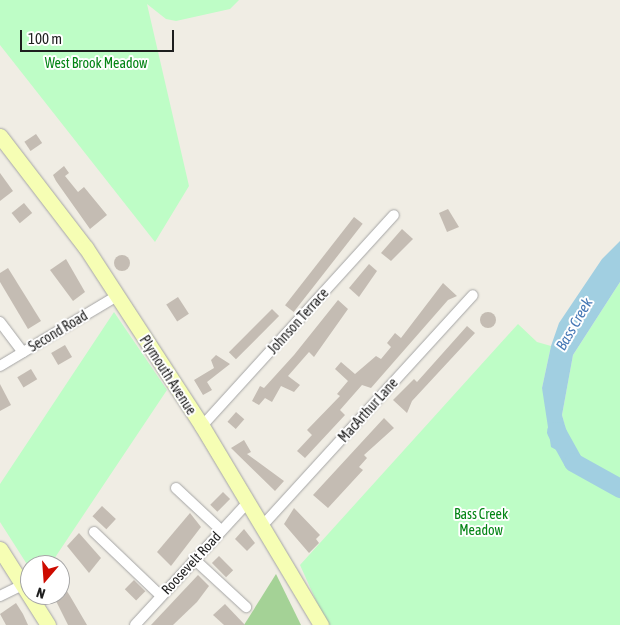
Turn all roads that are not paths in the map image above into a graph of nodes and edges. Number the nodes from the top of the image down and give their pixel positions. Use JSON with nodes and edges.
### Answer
{"nodes":[{"id":1,"x":0,"y":136,"type":"edge"},
{"id":2,"x":394,"y":215,"type":"dead end"},
{"id":3,"x":473,"y":295,"type":"dead end"},
{"id":4,"x":117,"y":296,"type":"junction"},
{"id":5,"x":0,"y":322,"type":"edge"},
{"id":6,"x":23,"y":352,"type":"junction"},
{"id":7,"x":0,"y":366,"type":"edge"},
{"id":8,"x":202,"y":426,"type":"junction"},
{"id":9,"x":176,"y":488,"type":"dead end"},
{"id":10,"x":248,"y":501,"type":"junction"},
{"id":11,"x":263,"y":525,"type":"junction"},
{"id":12,"x":221,"y":530,"type":"junction"},
{"id":13,"x":94,"y":532,"type":"dead end"},
{"id":14,"x":0,"y":549,"type":"edge"},
{"id":15,"x":194,"y":559,"type":"junction"},
{"id":16,"x":20,"y":580,"type":"edge"},
{"id":17,"x":20,"y":586,"type":"edge"},
{"id":18,"x":0,"y":596,"type":"edge"},
{"id":19,"x":161,"y":596,"type":"junction"},
{"id":20,"x":36,"y":605,"type":"edge"},
{"id":21,"x":246,"y":607,"type":"dead end"},
{"id":22,"x":48,"y":625,"type":"edge"},
{"id":23,"x":135,"y":625,"type":"edge"},
{"id":24,"x":321,"y":625,"type":"edge"}],
"edges":[{"from":1,"to":4,"type":"street","name":"Plymouth Avenue"},
{"from":2,"to":8,"type":"street","name":"Johnson Terrace"},
{"from":3,"to":11,"type":"street","name":"MacArthur Lane"},
{"from":4,"to":6,"type":"street","name":"Second Road"},
{"from":4,"to":8,"type":"street","name":"Plymouth Avenue"},
{"from":5,"to":6,"type":"street"},
{"from":6,"to":7,"type":"street","name":"Second Road"},
{"from":8,"to":10,"type":"street","name":"Plymouth Avenue"},
{"from":9,"to":12,"type":"street"},
{"from":10,"to":11,"type":"street","name":"Plymouth Avenue"},
{"from":10,"to":12,"type":"street","name":"Roosevelt Road"},
{"from":11,"to":24,"type":"street","name":"Plymouth Avenue"},
{"from":12,"to":15,"type":"street","name":"Roosevelt Road"},
{"from":13,"to":19,"type":"street"},
{"from":14,"to":16,"type":"street"},
{"from":15,"to":19,"type":"street","name":"Roosevelt Road"},
{"from":15,"to":21,"type":"street"},
{"from":17,"to":18,"type":"street"},
{"from":19,"to":23,"type":"street","name":"Roosevelt Road"},
{"from":20,"to":22,"type":"street"}]}
